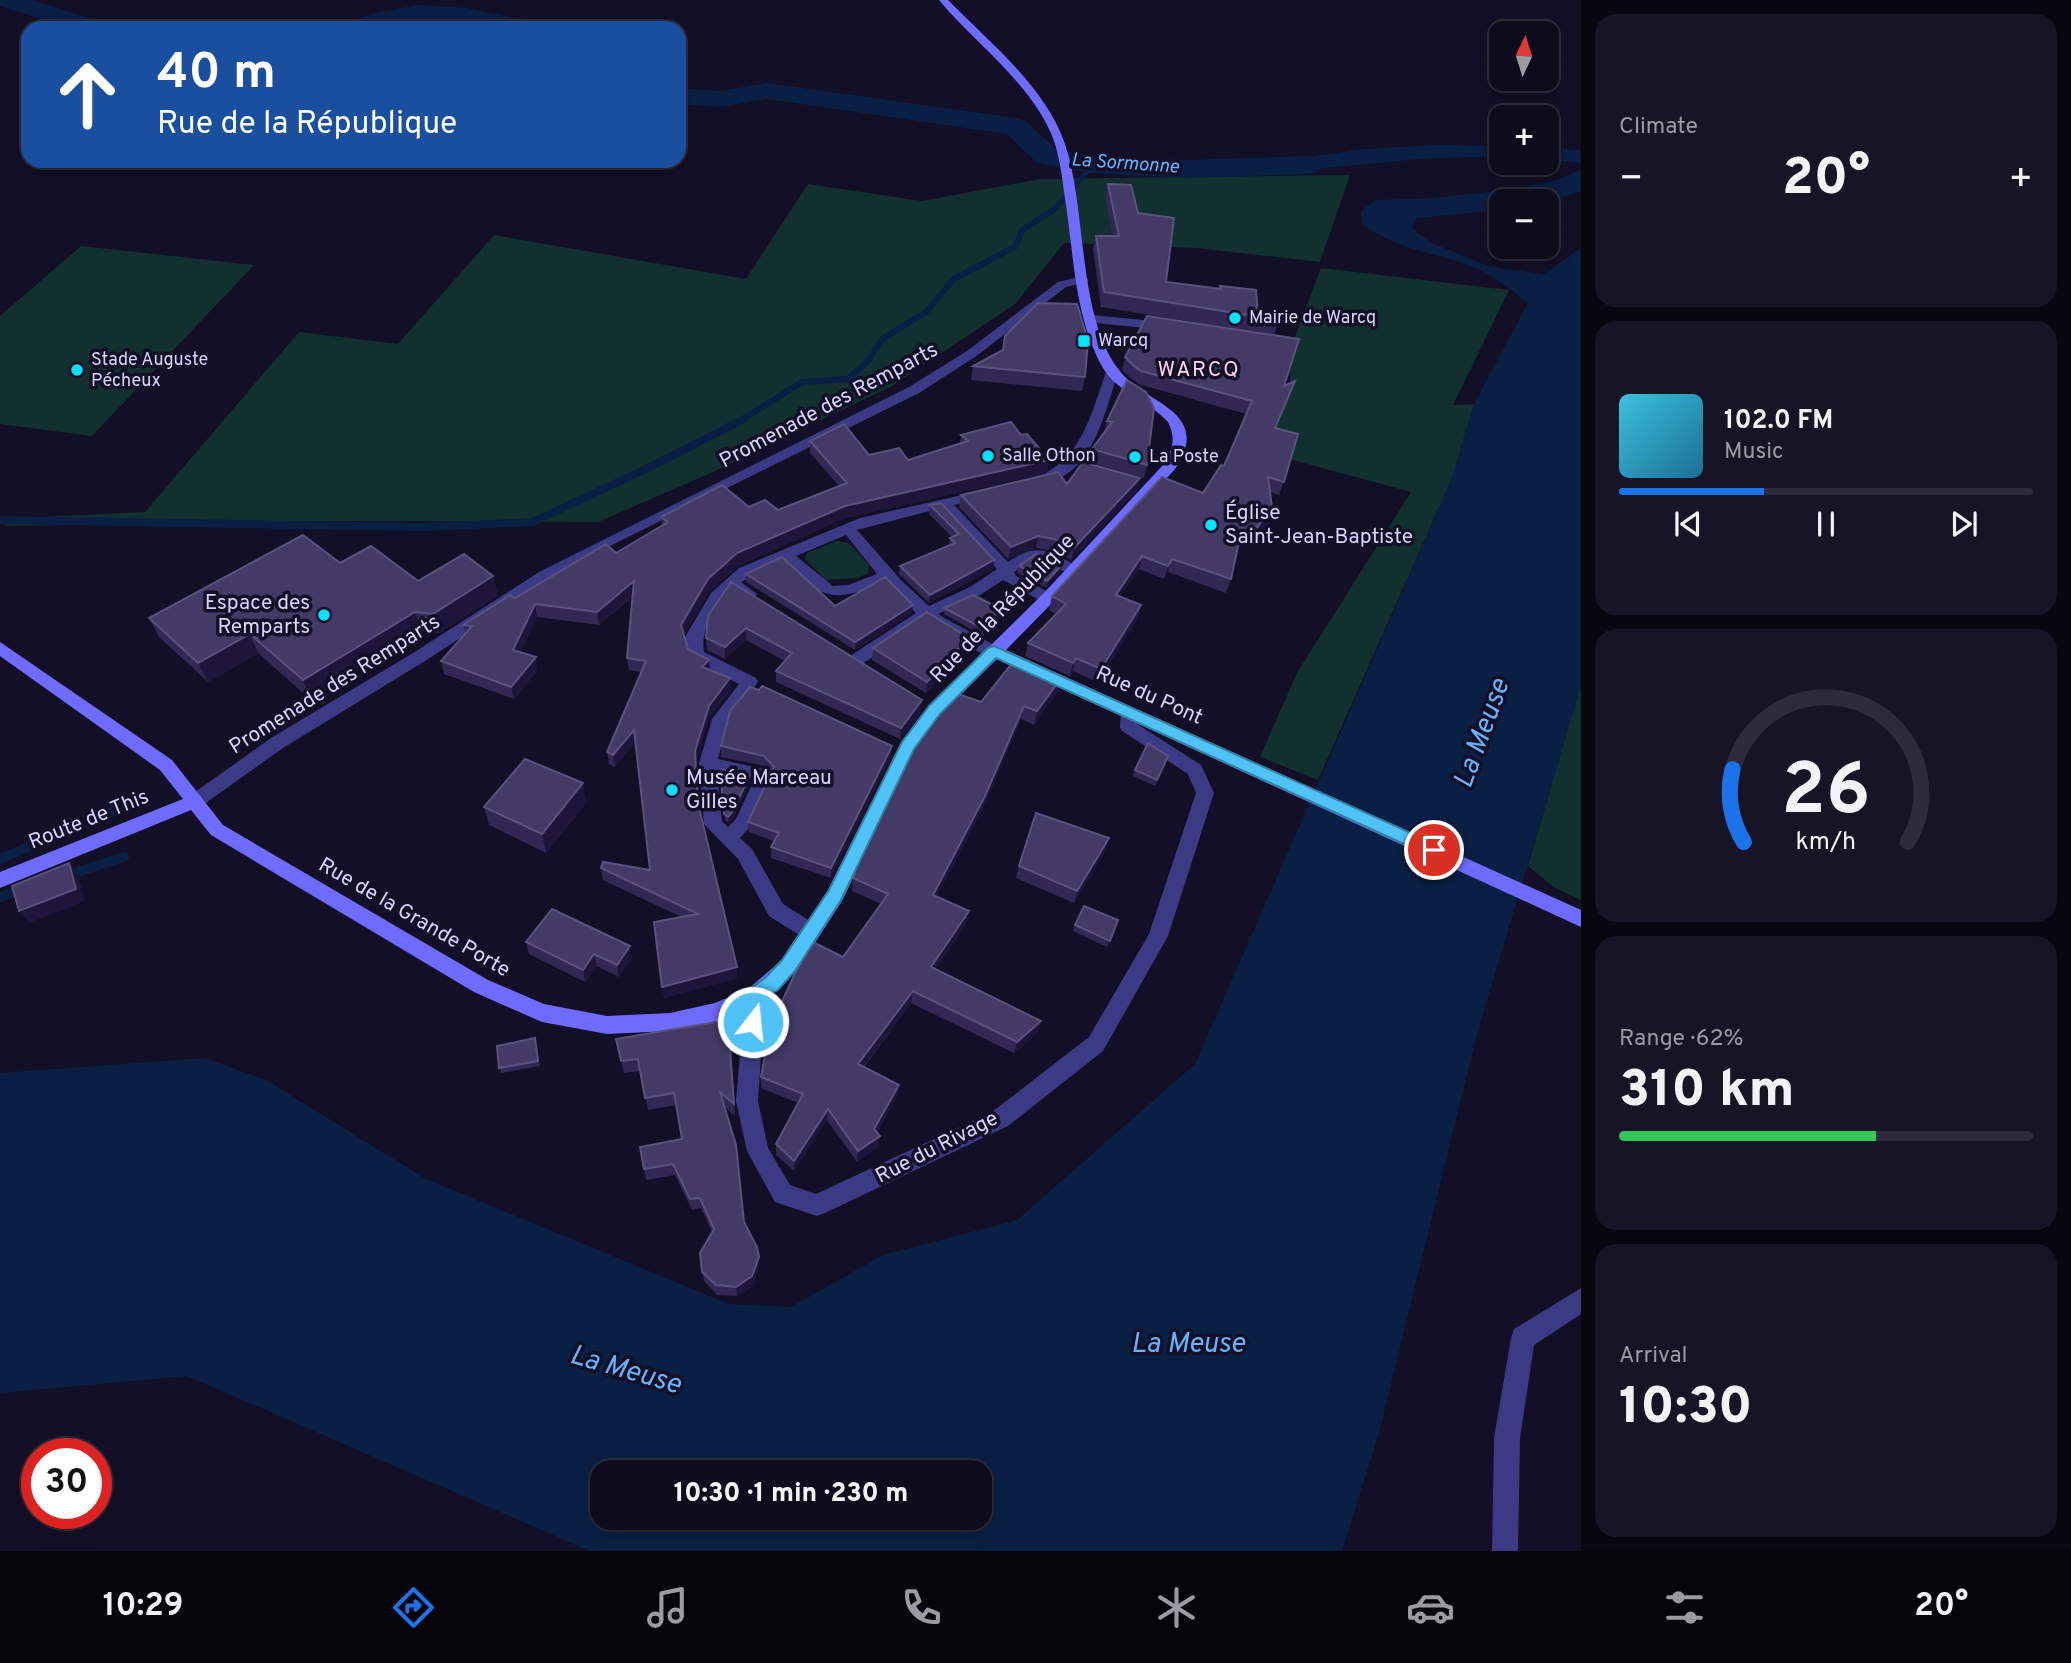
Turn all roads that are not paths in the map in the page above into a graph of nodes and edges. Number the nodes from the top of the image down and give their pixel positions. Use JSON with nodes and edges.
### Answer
{"nodes":[{"id":1,"x":943,"y":0,"type":"edge"},
{"id":2,"x":1083,"y":279,"type":"junction"},
{"id":3,"x":1091,"y":319,"type":"junction"},
{"id":4,"x":1180,"y":328,"type":"edge"},
{"id":5,"x":1112,"y":372,"type":"junction"},
{"id":6,"x":1022,"y":486,"type":"edge"},
{"id":7,"x":998,"y":491,"type":"edge"},
{"id":8,"x":944,"y":503,"type":"junction"},
{"id":9,"x":848,"y":528,"type":"junction"},
{"id":10,"x":786,"y":555,"type":"junction"},
{"id":11,"x":1073,"y":570,"type":"junction"},
{"id":12,"x":1007,"y":572,"type":"junction"},
{"id":13,"x":886,"y":576,"type":"junction"},
{"id":14,"x":734,"y":579,"type":"junction"},
{"id":15,"x":1048,"y":598,"type":"junction"},
{"id":16,"x":764,"y":603,"type":"edge"},
{"id":17,"x":927,"y":613,"type":"junction"},
{"id":18,"x":0,"y":648,"type":"edge"},
{"id":19,"x":994,"y":651,"type":"junction"},
{"id":20,"x":856,"y":660,"type":"edge"},
{"id":21,"x":1129,"y":712,"type":"junction"},
{"id":22,"x":708,"y":763,"type":"junction"},
{"id":23,"x":194,"y":802,"type":"junction"},
{"id":24,"x":727,"y":838,"type":"junction"},
{"id":25,"x":0,"y":880,"type":"edge"},
{"id":26,"x":1581,"y":919,"type":"edge"},
{"id":27,"x":811,"y":932,"type":"junction"},
{"id":28,"x":755,"y":995,"type":"junction"},
{"id":29,"x":1581,"y":1300,"type":"edge"},
{"id":30,"x":1505,"y":1551,"type":"edge"}],
"edges":[{"from":1,"to":2,"type":"main road"},
{"from":2,"to":3,"type":"main road"},
{"from":2,"to":23,"type":"street","name":"Promenade des Remparts"},
{"from":3,"to":4,"type":"street"},
{"from":3,"to":5,"type":"main road"},
{"from":5,"to":6,"type":"street"},
{"from":5,"to":11,"type":"main road","name":"Rue de la République"},
{"from":7,"to":8,"type":"street"},
{"from":8,"to":9,"type":"street"},
{"from":8,"to":12,"type":"street"},
{"from":9,"to":10,"type":"street"},
{"from":9,"to":13,"type":"street"},
{"from":10,"to":13,"type":"street"},
{"from":10,"to":14,"type":"street"},
{"from":11,"to":12,"type":"street"},
{"from":11,"to":15,"type":"main road","name":"Rue de la République"},
{"from":12,"to":15,"type":"street"},
{"from":12,"to":17,"type":"street"},
{"from":13,"to":17,"type":"street"},
{"from":14,"to":16,"type":"street"},
{"from":14,"to":22,"type":"street"},
{"from":15,"to":19,"type":"main road","name":"Rue de la République"},
{"from":17,"to":19,"type":"street"},
{"from":17,"to":20,"type":"street"},
{"from":18,"to":23,"type":"main road","name":"Rue de la Grande Porte"},
{"from":19,"to":21,"type":"main road","name":"Rue du Pont"},
{"from":19,"to":27,"type":"main road","name":"Rue de la République"},
{"from":21,"to":26,"type":"main road","name":"Rue du Pont"},
{"from":21,"to":28,"type":"street","name":"Rue du Rivage"},
{"from":22,"to":24,"type":"street"},
{"from":22,"to":24,"type":"street"},
{"from":23,"to":25,"type":"main road","name":"Route de This"},
{"from":23,"to":28,"type":"main road","name":"Rue de la Grande Porte"},
{"from":24,"to":27,"type":"street"},
{"from":27,"to":28,"type":"main road","name":"Rue de la Grande Porte"},
{"from":29,"to":30,"type":"street"}]}
